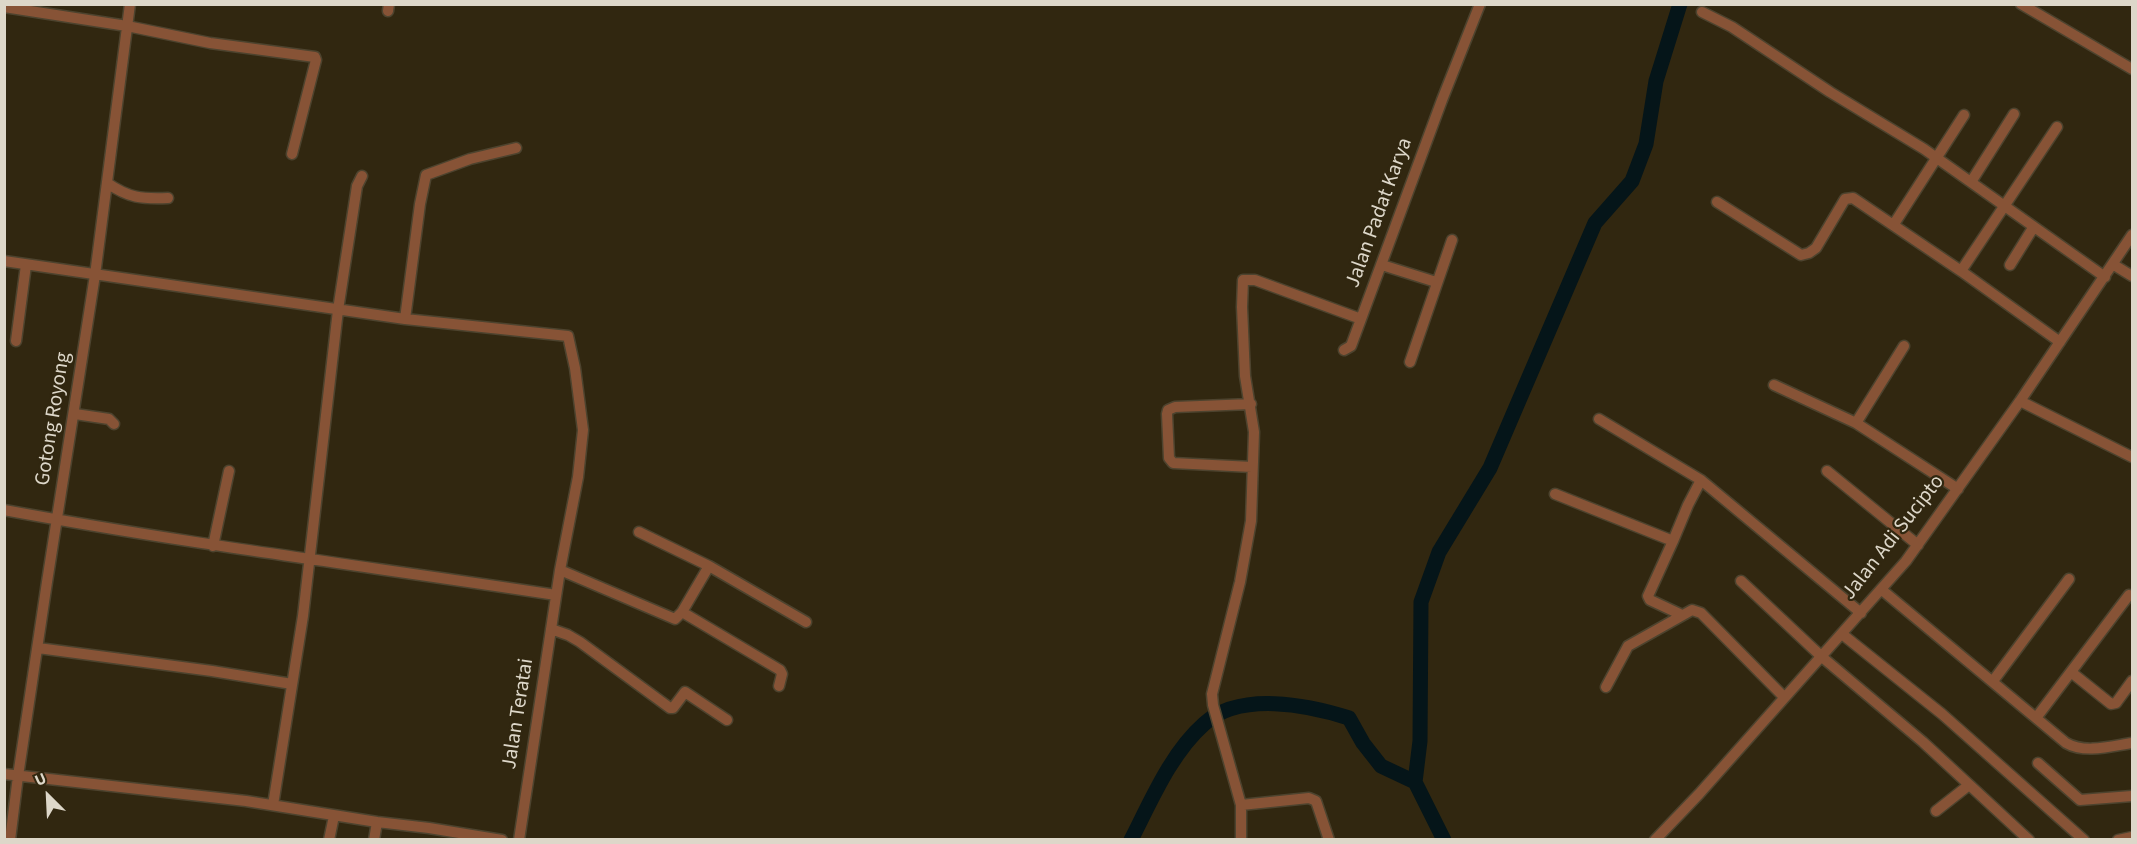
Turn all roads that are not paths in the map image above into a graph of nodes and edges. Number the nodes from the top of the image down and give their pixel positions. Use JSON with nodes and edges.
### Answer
{"nodes":[{"id":1,"x":130,"y":4,"type":"edge"},
{"id":2,"x":1480,"y":4,"type":"edge"},
{"id":3,"x":2021,"y":4,"type":"edge"},
{"id":4,"x":4,"y":7,"type":"edge"},
{"id":5,"x":1702,"y":12,"type":"dead end"},
{"id":6,"x":127,"y":26,"type":"junction"},
{"id":7,"x":2133,"y":69,"type":"edge"},
{"id":8,"x":1964,"y":114,"type":"dead end"},
{"id":9,"x":2014,"y":114,"type":"dead end"},
{"id":10,"x":2057,"y":127,"type":"dead end"},
{"id":11,"x":516,"y":148,"type":"dead end"},
{"id":12,"x":292,"y":154,"type":"dead end"},
{"id":13,"x":1935,"y":157,"type":"junction"},
{"id":14,"x":362,"y":176,"type":"dead end"},
{"id":15,"x":1971,"y":182,"type":"junction"},
{"id":16,"x":107,"y":183,"type":"junction"},
{"id":17,"x":168,"y":198,"type":"dead end"},
{"id":18,"x":1717,"y":202,"type":"dead end"},
{"id":19,"x":2005,"y":205,"type":"junction"},
{"id":20,"x":1894,"y":224,"type":"junction"},
{"id":21,"x":2033,"y":228,"type":"junction"},
{"id":22,"x":2133,"y":235,"type":"edge"},
{"id":23,"x":1452,"y":240,"type":"dead end"},
{"id":24,"x":4,"y":261,"type":"edge"},
{"id":25,"x":26,"y":265,"type":"junction"},
{"id":26,"x":1382,"y":265,"type":"junction"},
{"id":27,"x":2010,"y":265,"type":"dead end"},
{"id":28,"x":2114,"y":265,"type":"junction"},
{"id":29,"x":1961,"y":271,"type":"junction"},
{"id":30,"x":95,"y":275,"type":"junction"},
{"id":31,"x":2133,"y":276,"type":"edge"},
{"id":32,"x":2105,"y":277,"type":"junction"},
{"id":33,"x":1436,"y":282,"type":"junction"},
{"id":34,"x":338,"y":310,"type":"junction"},
{"id":35,"x":405,"y":319,"type":"junction"},
{"id":36,"x":1361,"y":319,"type":"junction"},
{"id":37,"x":16,"y":341,"type":"dead end"},
{"id":38,"x":2060,"y":342,"type":"junction"},
{"id":39,"x":1904,"y":346,"type":"dead end"},
{"id":40,"x":1344,"y":350,"type":"dead end"},
{"id":41,"x":1410,"y":362,"type":"dead end"},
{"id":42,"x":1774,"y":385,"type":"dead end"},
{"id":43,"x":2020,"y":401,"type":"junction"},
{"id":44,"x":1251,"y":404,"type":"junction"},
{"id":45,"x":75,"y":414,"type":"junction"},
{"id":46,"x":1599,"y":419,"type":"dead end"},
{"id":47,"x":1856,"y":423,"type":"junction"},
{"id":48,"x":114,"y":424,"type":"dead end"},
{"id":49,"x":2133,"y":457,"type":"edge"},
{"id":50,"x":1252,"y":467,"type":"junction"},
{"id":51,"x":229,"y":471,"type":"dead end"},
{"id":52,"x":1827,"y":471,"type":"dead end"},
{"id":53,"x":1701,"y":480,"type":"junction"},
{"id":54,"x":1958,"y":489,"type":"junction"},
{"id":55,"x":1555,"y":494,"type":"dead end"},
{"id":56,"x":4,"y":510,"type":"edge"},
{"id":57,"x":57,"y":520,"type":"junction"},
{"id":58,"x":639,"y":532,"type":"dead end"},
{"id":59,"x":1673,"y":541,"type":"junction"},
{"id":60,"x":1918,"y":545,"type":"junction"},
{"id":61,"x":213,"y":546,"type":"junction"},
{"id":62,"x":310,"y":560,"type":"junction"},
{"id":63,"x":709,"y":566,"type":"junction"},
{"id":64,"x":560,"y":570,"type":"junction"},
{"id":65,"x":2069,"y":579,"type":"dead end"},
{"id":66,"x":1741,"y":581,"type":"dead end"},
{"id":67,"x":1882,"y":590,"type":"junction"},
{"id":68,"x":556,"y":595,"type":"junction"},
{"id":69,"x":2129,"y":595,"type":"dead end"},
{"id":70,"x":682,"y":612,"type":"junction"},
{"id":71,"x":1861,"y":613,"type":"junction"},
{"id":72,"x":1682,"y":615,"type":"junction"},
{"id":73,"x":806,"y":622,"type":"dead end"},
{"id":74,"x":551,"y":629,"type":"junction"},
{"id":75,"x":1842,"y":634,"type":"junction"},
{"id":76,"x":38,"y":648,"type":"junction"},
{"id":77,"x":1822,"y":657,"type":"junction"},
{"id":78,"x":2072,"y":672,"type":"junction"},
{"id":79,"x":1993,"y":681,"type":"junction"},
{"id":80,"x":2133,"y":681,"type":"edge"},
{"id":81,"x":292,"y":684,"type":"junction"},
{"id":82,"x":779,"y":686,"type":"dead end"},
{"id":83,"x":1606,"y":687,"type":"dead end"},
{"id":84,"x":1784,"y":697,"type":"junction"},
{"id":85,"x":2036,"y":718,"type":"junction"},
{"id":86,"x":727,"y":720,"type":"dead end"},
{"id":87,"x":2133,"y":743,"type":"edge"},
{"id":88,"x":2038,"y":764,"type":"dead end"},
{"id":89,"x":4,"y":774,"type":"edge"},
{"id":90,"x":18,"y":776,"type":"junction"},
{"id":91,"x":1969,"y":785,"type":"junction"},
{"id":92,"x":2133,"y":796,"type":"edge"},
{"id":93,"x":1240,"y":805,"type":"junction"},
{"id":94,"x":273,"y":806,"type":"junction"},
{"id":95,"x":1936,"y":811,"type":"dead end"},
{"id":96,"x":334,"y":816,"type":"junction"},
{"id":97,"x":377,"y":822,"type":"junction"},
{"id":98,"x":2133,"y":837,"type":"edge"},
{"id":99,"x":10,"y":840,"type":"edge"},
{"id":100,"x":329,"y":840,"type":"edge"},
{"id":101,"x":374,"y":840,"type":"edge"},
{"id":102,"x":502,"y":840,"type":"edge"},
{"id":103,"x":519,"y":840,"type":"edge"},
{"id":104,"x":1241,"y":840,"type":"edge"},
{"id":105,"x":1329,"y":840,"type":"edge"},
{"id":106,"x":1655,"y":840,"type":"edge"},
{"id":107,"x":2029,"y":840,"type":"edge"},
{"id":108,"x":2084,"y":840,"type":"edge"},
{"id":109,"x":2118,"y":840,"type":"edge"}],
"edges":[{"from":1,"to":6,"type":"street","name":"Gotong Royong"},
{"from":2,"to":26,"type":"street","name":"Jalan Padat Karya"},
{"from":3,"to":7,"type":"street"},
{"from":4,"to":6,"type":"street"},
{"from":5,"to":13,"type":"street"},
{"from":6,"to":12,"type":"street"},
{"from":6,"to":16,"type":"street","name":"Gotong Royong"},
{"from":8,"to":13,"type":"street"},
{"from":9,"to":15,"type":"street"},
{"from":10,"to":19,"type":"street"},
{"from":11,"to":35,"type":"street"},
{"from":13,"to":15,"type":"street"},
{"from":13,"to":20,"type":"street"},
{"from":14,"to":34,"type":"street"},
{"from":15,"to":19,"type":"street"},
{"from":16,"to":17,"type":"street"},
{"from":16,"to":30,"type":"street","name":"Gotong Royong"},
{"from":18,"to":20,"type":"street"},
{"from":19,"to":21,"type":"street"},
{"from":19,"to":29,"type":"street"},
{"from":20,"to":29,"type":"street"},
{"from":21,"to":27,"type":"street"},
{"from":21,"to":32,"type":"street"},
{"from":22,"to":28,"type":"street","name":"Jalan Adi Sucipto"},
{"from":23,"to":33,"type":"street"},
{"from":24,"to":25,"type":"street"},
{"from":25,"to":30,"type":"street"},
{"from":25,"to":37,"type":"street"},
{"from":26,"to":33,"type":"street"},
{"from":26,"to":36,"type":"street","name":"Jalan Padat Karya"},
{"from":28,"to":31,"type":"street"},
{"from":28,"to":32,"type":"street","name":"Jalan Adi Sucipto"},
{"from":29,"to":38,"type":"street"},
{"from":30,"to":34,"type":"street"},
{"from":30,"to":45,"type":"street","name":"Gotong Royong"},
{"from":32,"to":38,"type":"street","name":"Jalan Adi Sucipto"},
{"from":33,"to":41,"type":"street"},
{"from":34,"to":35,"type":"street"},
{"from":34,"to":62,"type":"street"},
{"from":35,"to":64,"type":"street","name":"Jalan Teratai"},
{"from":36,"to":40,"type":"street"},
{"from":36,"to":44,"type":"street","name":"Jalan Padat Karya"},
{"from":38,"to":43,"type":"street","name":"Jalan Adi Sucipto"},
{"from":39,"to":47,"type":"street"},
{"from":42,"to":47,"type":"street"},
{"from":43,"to":49,"type":"street"},
{"from":43,"to":54,"type":"street","name":"Jalan Adi Sucipto"},
{"from":44,"to":50,"type":"street"},
{"from":44,"to":50,"type":"street"},
{"from":45,"to":48,"type":"street"},
{"from":45,"to":57,"type":"street","name":"Gotong Royong"},
{"from":46,"to":53,"type":"street"},
{"from":47,"to":54,"type":"street"},
{"from":50,"to":93,"type":"street"},
{"from":51,"to":61,"type":"street"},
{"from":52,"to":60,"type":"street"},
{"from":53,"to":59,"type":"street"},
{"from":53,"to":71,"type":"street"},
{"from":54,"to":60,"type":"street","name":"Jalan Adi Sucipto"},
{"from":55,"to":59,"type":"street"},
{"from":56,"to":57,"type":"street"},
{"from":57,"to":61,"type":"street"},
{"from":57,"to":76,"type":"street","name":"Gotong Royong"},
{"from":58,"to":63,"type":"street"},
{"from":59,"to":72,"type":"street"},
{"from":60,"to":67,"type":"street","name":"Jalan Adi Sucipto"},
{"from":61,"to":62,"type":"street"},
{"from":62,"to":68,"type":"street"},
{"from":62,"to":81,"type":"street"},
{"from":63,"to":70,"type":"street"},
{"from":63,"to":73,"type":"street"},
{"from":64,"to":68,"type":"street","name":"Jalan Teratai"},
{"from":64,"to":70,"type":"street"},
{"from":65,"to":79,"type":"street"},
{"from":66,"to":77,"type":"street"},
{"from":67,"to":71,"type":"street","name":"Jalan Adi Sucipto"},
{"from":67,"to":79,"type":"street"},
{"from":68,"to":74,"type":"street","name":"Jalan Teratai"},
{"from":69,"to":78,"type":"street"},
{"from":70,"to":82,"type":"street"},
{"from":71,"to":75,"type":"street","name":"Jalan Adi Sucipto"},
{"from":72,"to":83,"type":"street"},
{"from":72,"to":84,"type":"street"},
{"from":74,"to":86,"type":"street"},
{"from":74,"to":103,"type":"street","name":"Jalan Teratai"},
{"from":75,"to":77,"type":"street","name":"Jalan Adi Sucipto"},
{"from":75,"to":108,"type":"street"},
{"from":76,"to":81,"type":"street"},
{"from":76,"to":90,"type":"street","name":"Gotong Royong"},
{"from":77,"to":84,"type":"street","name":"Jalan Adi Sucipto"},
{"from":77,"to":91,"type":"street"},
{"from":78,"to":80,"type":"street"},
{"from":78,"to":85,"type":"street"},
{"from":79,"to":85,"type":"street"},
{"from":81,"to":94,"type":"street"},
{"from":84,"to":106,"type":"street","name":"Jalan Adi Sucipto"},
{"from":85,"to":87,"type":"street"},
{"from":88,"to":92,"type":"street"},
{"from":89,"to":90,"type":"street"},
{"from":90,"to":94,"type":"street"},
{"from":90,"to":99,"type":"street","name":"Gotong Royong"},
{"from":91,"to":95,"type":"street"},
{"from":91,"to":107,"type":"street"},
{"from":93,"to":104,"type":"street"},
{"from":93,"to":105,"type":"street"},
{"from":94,"to":96,"type":"street"},
{"from":96,"to":97,"type":"street"},
{"from":96,"to":100,"type":"street"},
{"from":97,"to":101,"type":"street"},
{"from":97,"to":102,"type":"street"},
{"from":98,"to":109,"type":"street"}]}
